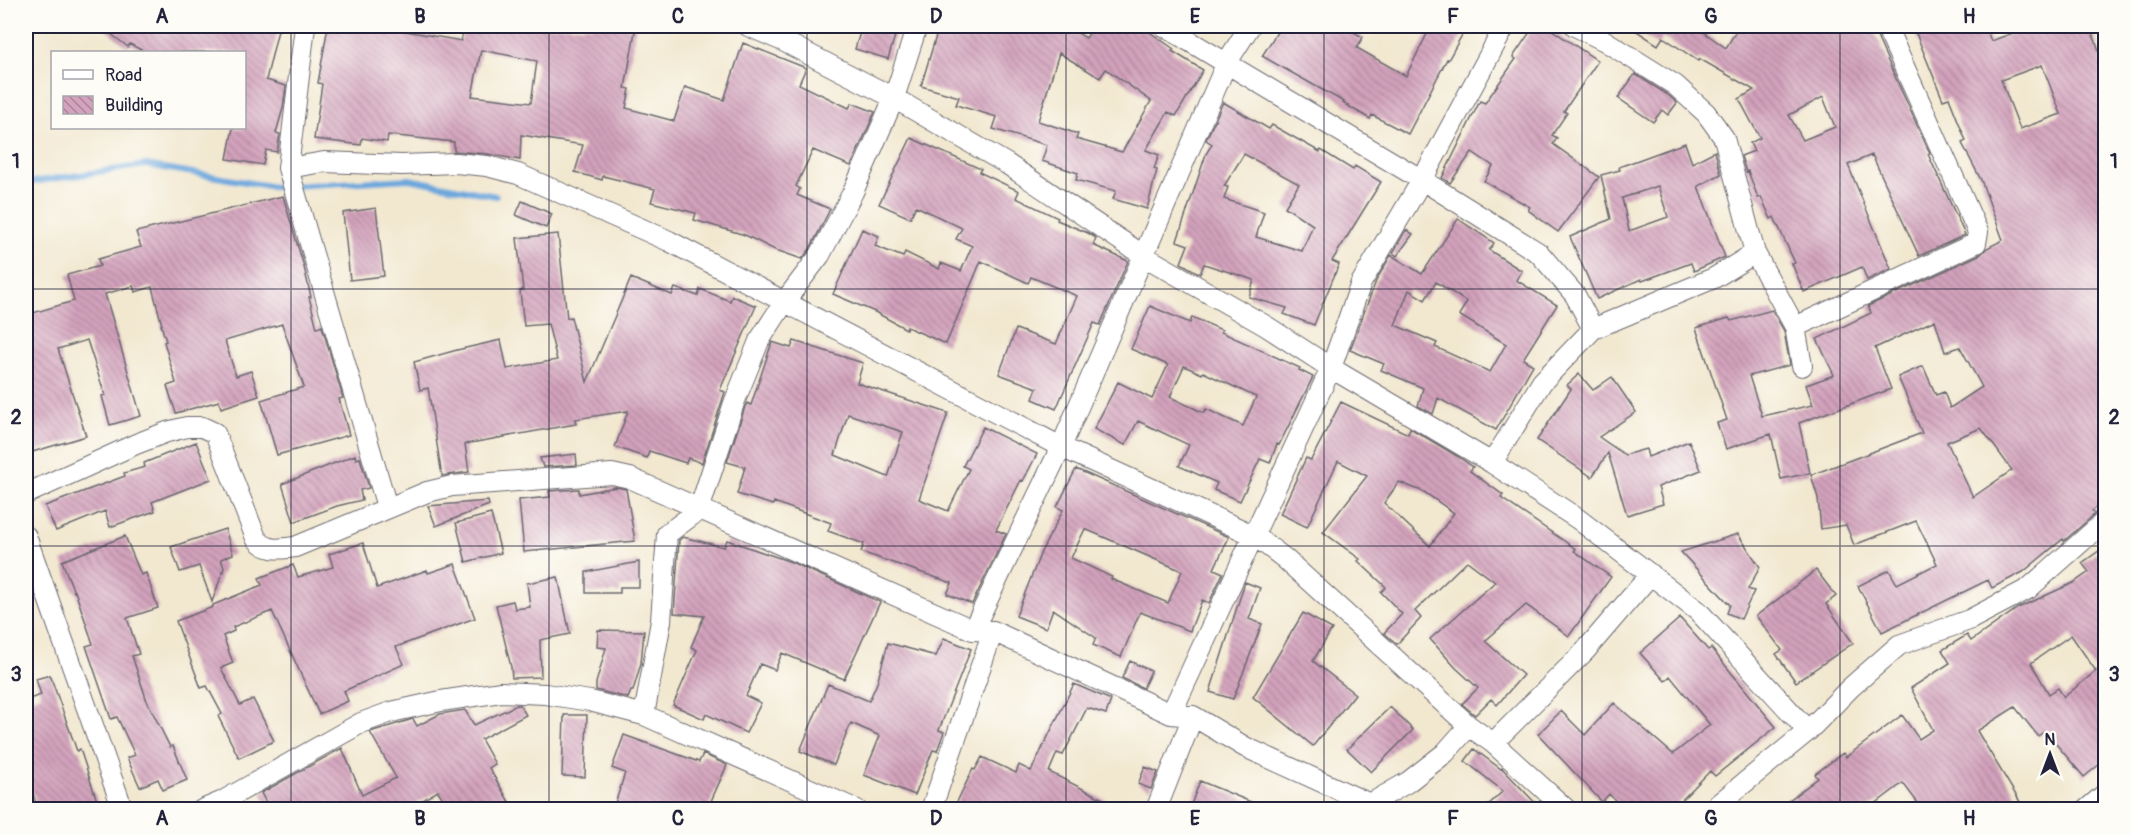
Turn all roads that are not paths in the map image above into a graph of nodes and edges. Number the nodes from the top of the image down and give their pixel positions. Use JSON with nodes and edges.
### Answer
{"nodes":[{"id":1,"x":305,"y":26,"type":"edge"},
{"id":2,"x":748,"y":26,"type":"edge"},
{"id":3,"x":917,"y":26,"type":"edge"},
{"id":4,"x":1164,"y":26,"type":"edge"},
{"id":5,"x":1250,"y":26,"type":"edge"},
{"id":6,"x":1505,"y":26,"type":"edge"},
{"id":7,"x":1575,"y":26,"type":"edge"},
{"id":8,"x":1886,"y":26,"type":"edge"},
{"id":9,"x":1227,"y":62,"type":"junction"},
{"id":10,"x":894,"y":98,"type":"junction"},
{"id":11,"x":288,"y":168,"type":"junction"},
{"id":12,"x":1422,"y":180,"type":"junction"},
{"id":13,"x":1755,"y":254,"type":"junction"},
{"id":14,"x":1144,"y":256,"type":"junction"},
{"id":15,"x":785,"y":301,"type":"junction"},
{"id":16,"x":1795,"y":327,"type":"junction"},
{"id":17,"x":1593,"y":329,"type":"junction"},
{"id":18,"x":1802,"y":366,"type":"dead end"},
{"id":19,"x":1331,"y":368,"type":"junction"},
{"id":20,"x":1061,"y":447,"type":"junction"},
{"id":21,"x":1492,"y":462,"type":"junction"},
{"id":22,"x":26,"y":494,"type":"edge"},
{"id":23,"x":387,"y":507,"type":"junction"},
{"id":24,"x":699,"y":510,"type":"junction"},
{"id":25,"x":2106,"y":520,"type":"edge"},
{"id":26,"x":26,"y":536,"type":"edge"},
{"id":27,"x":1255,"y":536,"type":"junction"},
{"id":28,"x":1651,"y":574,"type":"junction"},
{"id":29,"x":973,"y":630,"type":"junction"},
{"id":30,"x":993,"y":631,"type":"junction"},
{"id":31,"x":1171,"y":714,"type":"junction"},
{"id":32,"x":644,"y":716,"type":"junction"},
{"id":33,"x":1193,"y":716,"type":"junction"},
{"id":34,"x":1469,"y":726,"type":"junction"},
{"id":35,"x":1808,"y":731,"type":"junction"},
{"id":36,"x":1493,"y":742,"type":"junction"},
{"id":37,"x":2106,"y":793,"type":"edge"},
{"id":38,"x":221,"y":802,"type":"junction"},
{"id":39,"x":1368,"y":807,"type":"edge"},
{"id":40,"x":123,"y":810,"type":"edge"},
{"id":41,"x":202,"y":810,"type":"edge"},
{"id":42,"x":246,"y":810,"type":"edge"},
{"id":43,"x":857,"y":810,"type":"edge"},
{"id":44,"x":932,"y":810,"type":"edge"},
{"id":45,"x":1156,"y":810,"type":"edge"},
{"id":46,"x":1568,"y":810,"type":"edge"},
{"id":47,"x":1711,"y":810,"type":"edge"},
{"id":48,"x":2086,"y":810,"type":"edge"}],
"edges":[{"from":1,"to":11,"type":"street"},
{"from":2,"to":10,"type":"street"},
{"from":3,"to":10,"type":"street"},
{"from":4,"to":9,"type":"street"},
{"from":5,"to":9,"type":"street"},
{"from":6,"to":12,"type":"street"},
{"from":7,"to":13,"type":"street"},
{"from":8,"to":16,"type":"street"},
{"from":9,"to":12,"type":"street"},
{"from":9,"to":14,"type":"street"},
{"from":10,"to":14,"type":"street"},
{"from":10,"to":15,"type":"street"},
{"from":11,"to":15,"type":"street"},
{"from":11,"to":23,"type":"street"},
{"from":12,"to":17,"type":"street"},
{"from":12,"to":19,"type":"street"},
{"from":13,"to":16,"type":"street"},
{"from":13,"to":17,"type":"street"},
{"from":14,"to":19,"type":"street"},
{"from":14,"to":20,"type":"street"},
{"from":15,"to":20,"type":"street"},
{"from":15,"to":24,"type":"street"},
{"from":16,"to":18,"type":"street"},
{"from":17,"to":21,"type":"street"},
{"from":19,"to":21,"type":"street"},
{"from":19,"to":27,"type":"street"},
{"from":20,"to":27,"type":"street"},
{"from":20,"to":29,"type":"street"},
{"from":21,"to":28,"type":"street"},
{"from":22,"to":23,"type":"street"},
{"from":23,"to":24,"type":"street"},
{"from":24,"to":29,"type":"street"},
{"from":24,"to":32,"type":"street"},
{"from":25,"to":35,"type":"street"},
{"from":26,"to":40,"type":"street"},
{"from":27,"to":31,"type":"street"},
{"from":27,"to":34,"type":"street"},
{"from":28,"to":35,"type":"street"},
{"from":28,"to":36,"type":"street"},
{"from":29,"to":30,"type":"street"},
{"from":30,"to":31,"type":"street"},
{"from":30,"to":44,"type":"street"},
{"from":31,"to":33,"type":"street"},
{"from":32,"to":38,"type":"street"},
{"from":32,"to":43,"type":"street"},
{"from":33,"to":39,"type":"street"},
{"from":33,"to":45,"type":"street"},
{"from":34,"to":36,"type":"street"},
{"from":34,"to":39,"type":"street"},
{"from":35,"to":47,"type":"street"},
{"from":36,"to":46,"type":"street"},
{"from":37,"to":48,"type":"street"},
{"from":38,"to":41,"type":"street"},
{"from":38,"to":42,"type":"street"}]}
